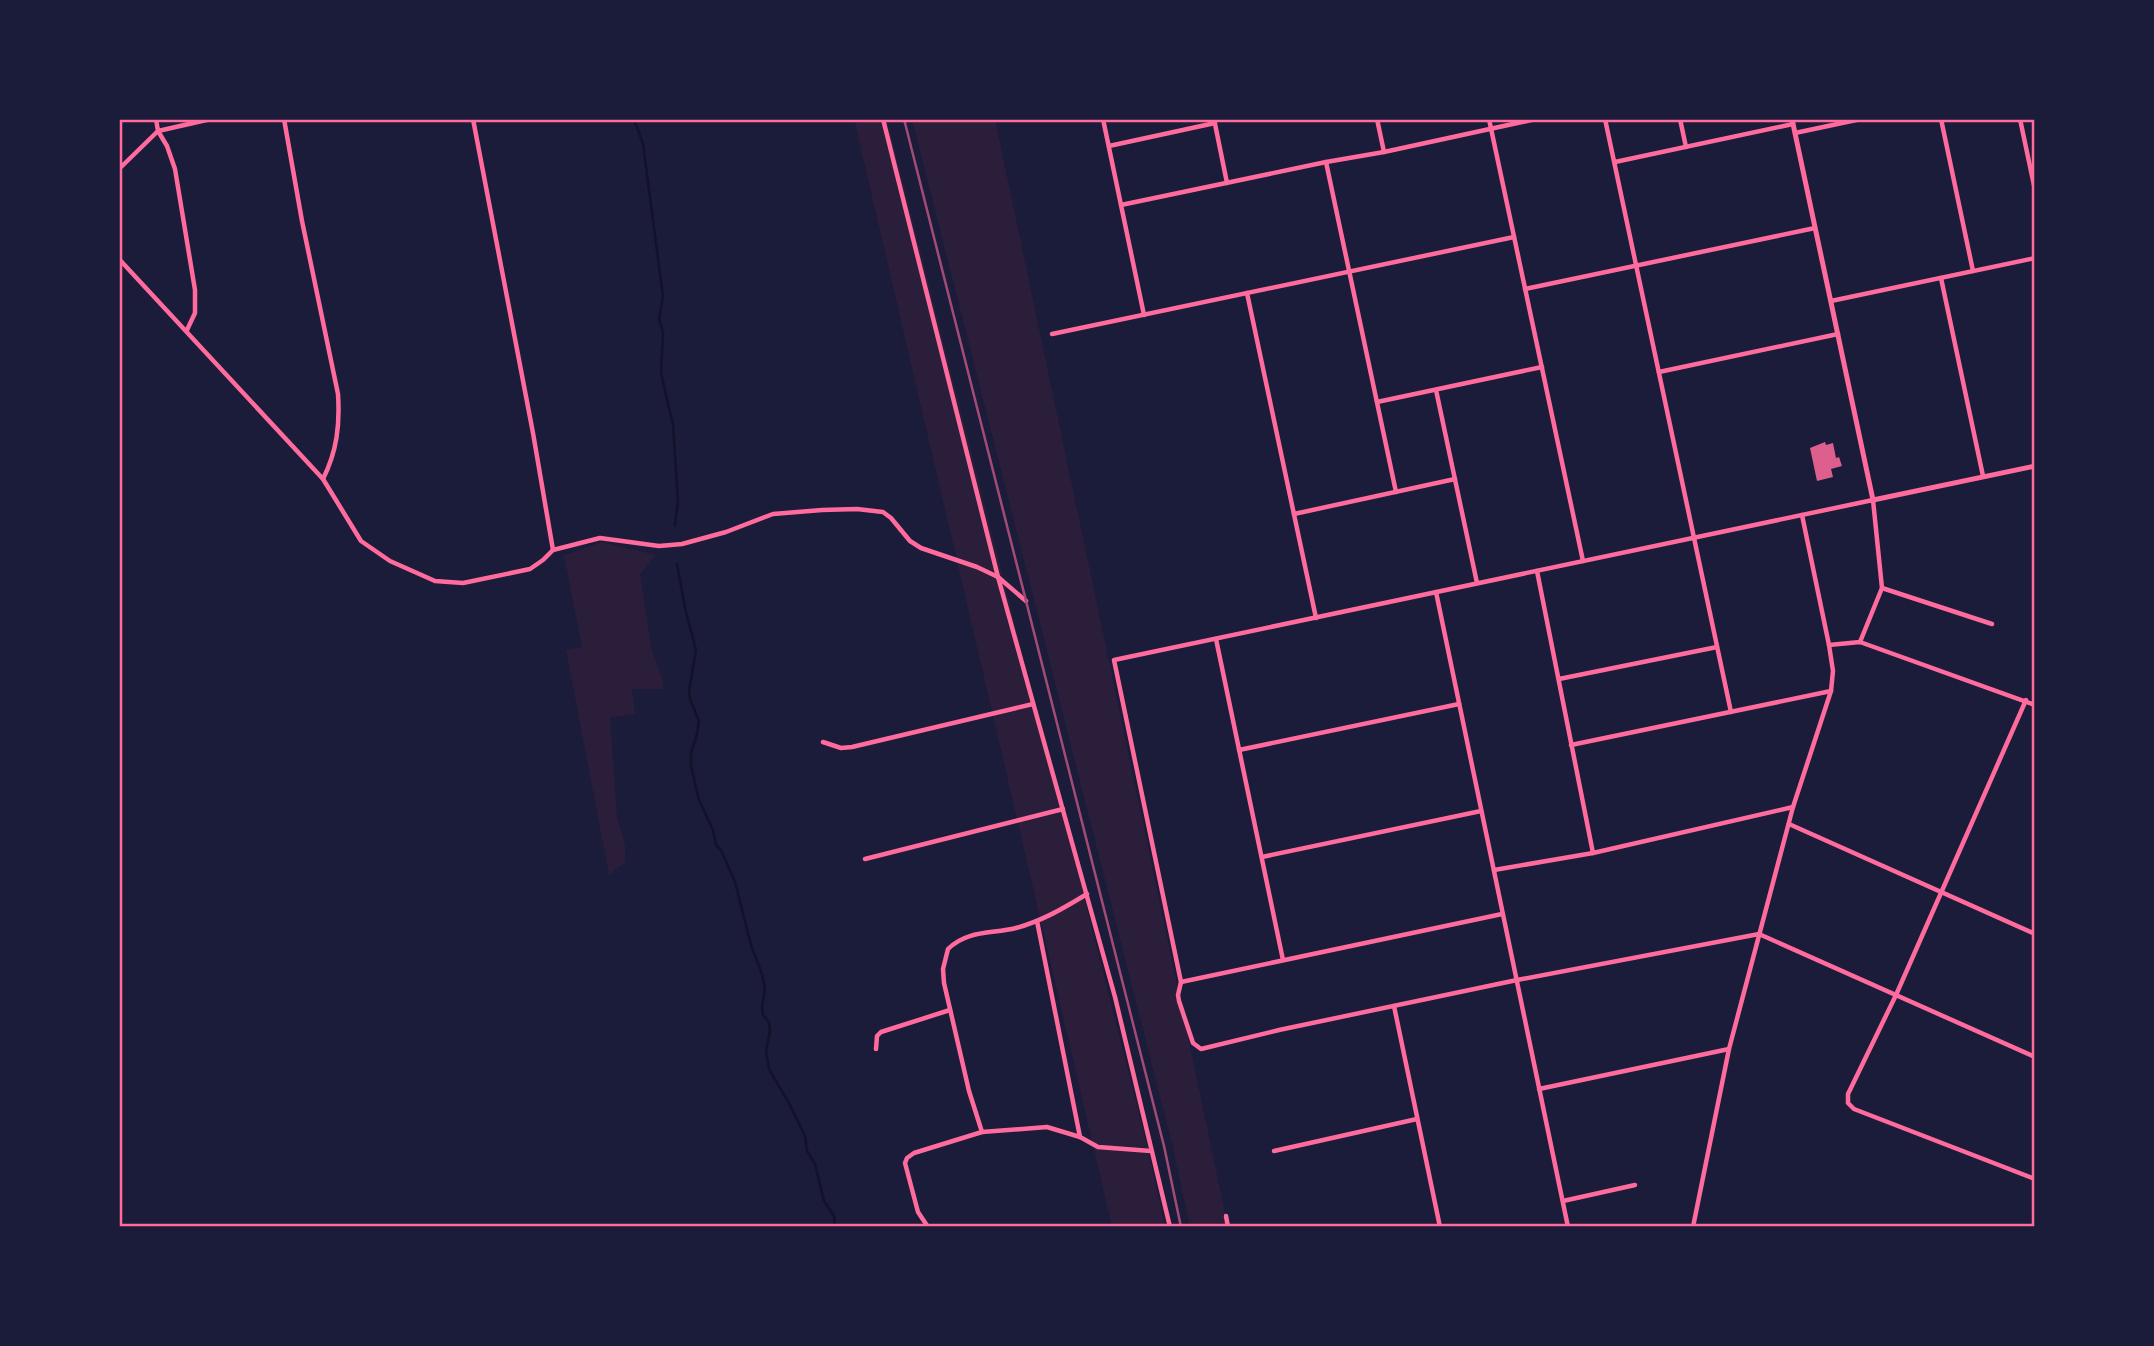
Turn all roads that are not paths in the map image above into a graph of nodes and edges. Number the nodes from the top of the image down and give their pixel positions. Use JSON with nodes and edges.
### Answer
{"nodes":[{"id":1,"x":156,"y":119,"type":"edge"},
{"id":2,"x":211,"y":119,"type":"edge"},
{"id":3,"x":284,"y":119,"type":"edge"},
{"id":4,"x":473,"y":119,"type":"edge"},
{"id":5,"x":883,"y":119,"type":"edge"},
{"id":6,"x":1103,"y":119,"type":"edge"},
{"id":7,"x":1377,"y":119,"type":"edge"},
{"id":8,"x":1489,"y":119,"type":"edge"},
{"id":9,"x":1536,"y":119,"type":"edge"},
{"id":10,"x":1605,"y":119,"type":"edge"},
{"id":11,"x":1680,"y":119,"type":"edge"},
{"id":12,"x":1861,"y":119,"type":"edge"},
{"id":13,"x":1941,"y":119,"type":"edge"},
{"id":14,"x":2020,"y":119,"type":"edge"},
{"id":15,"x":1214,"y":121,"type":"edge"},
{"id":16,"x":1793,"y":122,"type":"edge"},
{"id":17,"x":1491,"y":130,"type":"junction"},
{"id":18,"x":158,"y":131,"type":"junction"},
{"id":19,"x":1795,"y":133,"type":"junction"},
{"id":20,"x":1109,"y":146,"type":"junction"},
{"id":21,"x":1686,"y":147,"type":"junction"},
{"id":22,"x":1384,"y":152,"type":"junction"},
{"id":23,"x":1326,"y":162,"type":"junction"},
{"id":24,"x":1615,"y":162,"type":"junction"},
{"id":25,"x":119,"y":169,"type":"edge"},
{"id":26,"x":1227,"y":183,"type":"junction"},
{"id":27,"x":2035,"y":190,"type":"edge"},
{"id":28,"x":1121,"y":205,"type":"junction"},
{"id":29,"x":1815,"y":228,"type":"junction"},
{"id":30,"x":1514,"y":237,"type":"junction"},
{"id":31,"x":2035,"y":258,"type":"edge"},
{"id":32,"x":119,"y":259,"type":"edge"},
{"id":33,"x":1637,"y":266,"type":"junction"},
{"id":34,"x":1349,"y":271,"type":"junction"},
{"id":35,"x":1973,"y":271,"type":"junction"},
{"id":36,"x":1941,"y":278,"type":"junction"},
{"id":37,"x":1525,"y":289,"type":"junction"},
{"id":38,"x":1247,"y":293,"type":"junction"},
{"id":39,"x":1830,"y":301,"type":"junction"},
{"id":40,"x":1144,"y":315,"type":"junction"},
{"id":41,"x":187,"y":330,"type":"junction"},
{"id":42,"x":1052,"y":334,"type":"dead end"},
{"id":43,"x":1838,"y":334,"type":"junction"},
{"id":44,"x":1542,"y":367,"type":"junction"},
{"id":45,"x":1659,"y":372,"type":"junction"},
{"id":46,"x":1436,"y":390,"type":"junction"},
{"id":47,"x":1377,"y":402,"type":"junction"},
{"id":48,"x":2035,"y":466,"type":"edge"},
{"id":49,"x":1983,"y":476,"type":"junction"},
{"id":50,"x":323,"y":479,"type":"junction"},
{"id":51,"x":1455,"y":480,"type":"junction"},
{"id":52,"x":1396,"y":492,"type":"junction"},
{"id":53,"x":1873,"y":499,"type":"junction"},
{"id":54,"x":1294,"y":513,"type":"junction"},
{"id":55,"x":1802,"y":515,"type":"junction"},
{"id":56,"x":1694,"y":538,"type":"junction"},
{"id":57,"x":552,"y":550,"type":"junction"},
{"id":58,"x":1583,"y":561,"type":"junction"},
{"id":59,"x":1537,"y":571,"type":"junction"},
{"id":60,"x":998,"y":577,"type":"junction"},
{"id":61,"x":1477,"y":583,"type":"junction"},
{"id":62,"x":1882,"y":588,"type":"junction"},
{"id":63,"x":1436,"y":592,"type":"junction"},
{"id":64,"x":1026,"y":601,"type":"dead end"},
{"id":65,"x":1316,"y":618,"type":"junction"},
{"id":66,"x":1992,"y":624,"type":"dead end"},
{"id":67,"x":1216,"y":639,"type":"junction"},
{"id":68,"x":1860,"y":642,"type":"junction"},
{"id":69,"x":1829,"y":645,"type":"junction"},
{"id":70,"x":1717,"y":647,"type":"junction"},
{"id":71,"x":1559,"y":679,"type":"junction"},
{"id":72,"x":1831,"y":691,"type":"junction"},
{"id":73,"x":2026,"y":700,"type":"junction"},
{"id":74,"x":1033,"y":704,"type":"junction"},
{"id":75,"x":1459,"y":704,"type":"junction"},
{"id":76,"x":2035,"y":705,"type":"edge"},
{"id":77,"x":1731,"y":712,"type":"junction"},
{"id":78,"x":823,"y":743,"type":"dead end"},
{"id":79,"x":1571,"y":745,"type":"junction"},
{"id":80,"x":1239,"y":750,"type":"junction"},
{"id":81,"x":1794,"y":807,"type":"junction"},
{"id":82,"x":1063,"y":809,"type":"junction"},
{"id":83,"x":1481,"y":811,"type":"junction"},
{"id":84,"x":1789,"y":824,"type":"junction"},
{"id":85,"x":1593,"y":853,"type":"junction"},
{"id":86,"x":1262,"y":857,"type":"junction"},
{"id":87,"x":865,"y":859,"type":"dead end"},
{"id":88,"x":1494,"y":870,"type":"junction"},
{"id":89,"x":1941,"y":892,"type":"junction"},
{"id":90,"x":1087,"y":894,"type":"junction"},
{"id":91,"x":1503,"y":914,"type":"junction"},
{"id":92,"x":1037,"y":921,"type":"junction"},
{"id":93,"x":1759,"y":934,"type":"junction"},
{"id":94,"x":2035,"y":934,"type":"edge"},
{"id":95,"x":1283,"y":960,"type":"junction"},
{"id":96,"x":1517,"y":980,"type":"junction"},
{"id":97,"x":1181,"y":982,"type":"junction"},
{"id":98,"x":1896,"y":995,"type":"junction"},
{"id":99,"x":1394,"y":1006,"type":"junction"},
{"id":100,"x":950,"y":1010,"type":"junction"},
{"id":101,"x":876,"y":1049,"type":"dead end"},
{"id":102,"x":1729,"y":1049,"type":"junction"},
{"id":103,"x":2035,"y":1057,"type":"edge"},
{"id":104,"x":1539,"y":1089,"type":"junction"},
{"id":105,"x":1417,"y":1119,"type":"junction"},
{"id":106,"x":982,"y":1132,"type":"junction"},
{"id":107,"x":1080,"y":1137,"type":"junction"},
{"id":108,"x":1152,"y":1151,"type":"junction"},
{"id":109,"x":1274,"y":1151,"type":"dead end"},
{"id":110,"x":2035,"y":1180,"type":"edge"},
{"id":111,"x":1636,"y":1185,"type":"dead end"},
{"id":112,"x":1563,"y":1201,"type":"junction"},
{"id":113,"x":1226,"y":1216,"type":"dead end"},
{"id":114,"x":928,"y":1227,"type":"edge"},
{"id":115,"x":1170,"y":1227,"type":"edge"},
{"id":116,"x":1228,"y":1227,"type":"edge"},
{"id":117,"x":1440,"y":1227,"type":"edge"},
{"id":118,"x":1568,"y":1227,"type":"edge"},
{"id":119,"x":1693,"y":1227,"type":"edge"}],
"edges":[{"from":1,"to":18,"type":"street"},
{"from":2,"to":18,"type":"street"},
{"from":3,"to":50,"type":"street"},
{"from":4,"to":57,"type":"street"},
{"from":5,"to":60,"type":"street"},
{"from":6,"to":20,"type":"street"},
{"from":7,"to":22,"type":"street"},
{"from":8,"to":17,"type":"street"},
{"from":9,"to":17,"type":"street"},
{"from":10,"to":24,"type":"street"},
{"from":11,"to":21,"type":"street"},
{"from":12,"to":19,"type":"street"},
{"from":13,"to":35,"type":"street"},
{"from":14,"to":27,"type":"street"},
{"from":15,"to":20,"type":"street"},
{"from":15,"to":26,"type":"street"},
{"from":16,"to":19,"type":"street"},
{"from":16,"to":21,"type":"street"},
{"from":17,"to":22,"type":"street"},
{"from":17,"to":30,"type":"street"},
{"from":18,"to":25,"type":"street"},
{"from":18,"to":41,"type":"street"},
{"from":19,"to":29,"type":"street"},
{"from":20,"to":28,"type":"street"},
{"from":21,"to":24,"type":"street"},
{"from":22,"to":23,"type":"street"},
{"from":23,"to":26,"type":"street"},
{"from":23,"to":34,"type":"street"},
{"from":24,"to":33,"type":"street"},
{"from":26,"to":28,"type":"street"},
{"from":28,"to":40,"type":"street"},
{"from":29,"to":33,"type":"street"},
{"from":29,"to":39,"type":"street"},
{"from":30,"to":34,"type":"street"},
{"from":30,"to":37,"type":"street"},
{"from":31,"to":35,"type":"street"},
{"from":32,"to":41,"type":"street"},
{"from":33,"to":37,"type":"street"},
{"from":33,"to":45,"type":"street"},
{"from":34,"to":38,"type":"street"},
{"from":34,"to":47,"type":"street"},
{"from":35,"to":36,"type":"street"},
{"from":36,"to":39,"type":"street"},
{"from":36,"to":49,"type":"street"},
{"from":37,"to":44,"type":"street"},
{"from":38,"to":40,"type":"street"},
{"from":38,"to":54,"type":"street"},
{"from":39,"to":43,"type":"street"},
{"from":40,"to":42,"type":"street"},
{"from":41,"to":50,"type":"street"},
{"from":43,"to":45,"type":"street"},
{"from":43,"to":53,"type":"street"},
{"from":44,"to":46,"type":"street"},
{"from":44,"to":58,"type":"street"},
{"from":45,"to":56,"type":"street"},
{"from":46,"to":47,"type":"street"},
{"from":46,"to":51,"type":"street"},
{"from":47,"to":52,"type":"street"},
{"from":48,"to":49,"type":"street"},
{"from":49,"to":53,"type":"street"},
{"from":50,"to":57,"type":"street"},
{"from":51,"to":52,"type":"street"},
{"from":51,"to":61,"type":"street"},
{"from":52,"to":54,"type":"street"},
{"from":53,"to":55,"type":"street"},
{"from":53,"to":62,"type":"street"},
{"from":54,"to":65,"type":"street"},
{"from":55,"to":56,"type":"street"},
{"from":55,"to":69,"type":"street"},
{"from":56,"to":58,"type":"street"},
{"from":56,"to":70,"type":"street"},
{"from":57,"to":60,"type":"street"},
{"from":58,"to":59,"type":"street"},
{"from":59,"to":61,"type":"street"},
{"from":59,"to":71,"type":"street"},
{"from":60,"to":64,"type":"street"},
{"from":60,"to":74,"type":"street"},
{"from":61,"to":63,"type":"street"},
{"from":62,"to":66,"type":"street"},
{"from":62,"to":68,"type":"street"},
{"from":63,"to":65,"type":"street"},
{"from":63,"to":75,"type":"street"},
{"from":65,"to":67,"type":"street"},
{"from":67,"to":80,"type":"street"},
{"from":67,"to":97,"type":"street"},
{"from":68,"to":69,"type":"street"},
{"from":68,"to":73,"type":"street"},
{"from":69,"to":72,"type":"street"},
{"from":70,"to":71,"type":"street"},
{"from":70,"to":77,"type":"street"},
{"from":71,"to":79,"type":"street"},
{"from":72,"to":77,"type":"street"},
{"from":72,"to":81,"type":"street"},
{"from":73,"to":76,"type":"street"},
{"from":73,"to":89,"type":"street"},
{"from":74,"to":78,"type":"street"},
{"from":74,"to":82,"type":"street"},
{"from":75,"to":80,"type":"street"},
{"from":75,"to":83,"type":"street"},
{"from":77,"to":79,"type":"street"},
{"from":79,"to":85,"type":"street"},
{"from":80,"to":86,"type":"street"},
{"from":81,"to":84,"type":"street"},
{"from":81,"to":85,"type":"street"},
{"from":82,"to":87,"type":"street"},
{"from":82,"to":90,"type":"street"},
{"from":83,"to":86,"type":"street"},
{"from":83,"to":88,"type":"street"},
{"from":84,"to":89,"type":"street"},
{"from":84,"to":93,"type":"street"},
{"from":85,"to":88,"type":"street"},
{"from":86,"to":95,"type":"street"},
{"from":88,"to":91,"type":"street"},
{"from":89,"to":94,"type":"street"},
{"from":89,"to":98,"type":"street"},
{"from":90,"to":92,"type":"street"},
{"from":90,"to":108,"type":"street"},
{"from":91,"to":95,"type":"street"},
{"from":91,"to":96,"type":"street"},
{"from":92,"to":100,"type":"street"},
{"from":92,"to":107,"type":"street"},
{"from":93,"to":96,"type":"street"},
{"from":93,"to":98,"type":"street"},
{"from":93,"to":102,"type":"street"},
{"from":95,"to":97,"type":"street"},
{"from":96,"to":99,"type":"street"},
{"from":96,"to":104,"type":"street"},
{"from":97,"to":99,"type":"street"},
{"from":98,"to":103,"type":"street"},
{"from":98,"to":110,"type":"street"},
{"from":99,"to":105,"type":"street"},
{"from":100,"to":101,"type":"street"},
{"from":100,"to":106,"type":"street"},
{"from":102,"to":104,"type":"street"},
{"from":102,"to":119,"type":"street"},
{"from":104,"to":112,"type":"street"},
{"from":105,"to":109,"type":"street"},
{"from":105,"to":117,"type":"street"},
{"from":106,"to":107,"type":"street"},
{"from":106,"to":114,"type":"street"},
{"from":107,"to":108,"type":"street"},
{"from":108,"to":115,"type":"street"},
{"from":111,"to":112,"type":"street"},
{"from":112,"to":118,"type":"street"},
{"from":113,"to":116,"type":"street"}]}
